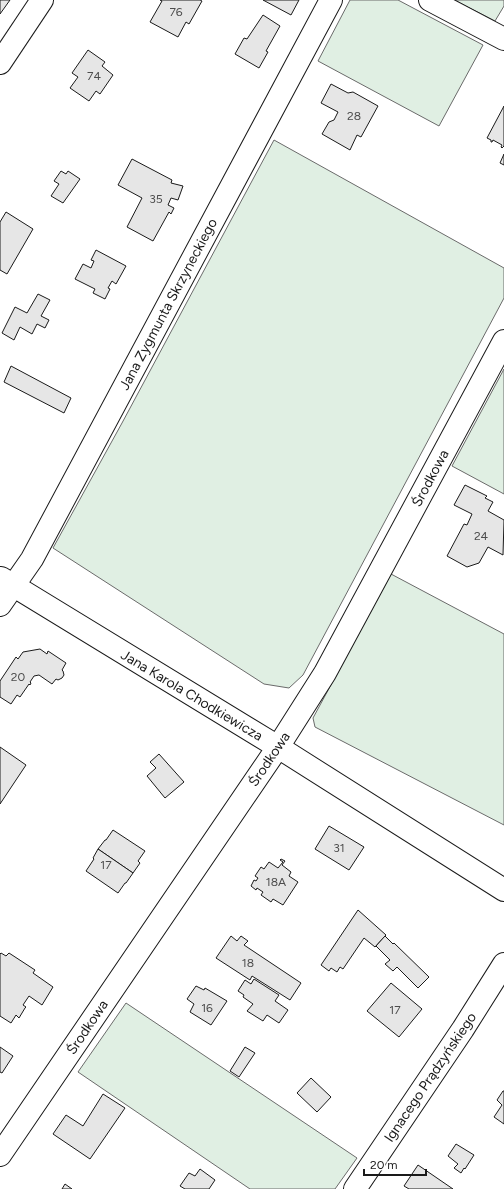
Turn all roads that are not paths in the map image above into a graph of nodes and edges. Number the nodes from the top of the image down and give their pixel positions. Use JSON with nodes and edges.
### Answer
{"nodes":[{"id":1,"x":42,"y":0,"type":"edge"},
{"id":2,"x":330,"y":0,"type":"edge"},
{"id":3,"x":430,"y":0,"type":"edge"},
{"id":4,"x":504,"y":39,"type":"edge"},
{"id":5,"x":0,"y":63,"type":"edge"},
{"id":6,"x":504,"y":341,"type":"edge"},
{"id":7,"x":6,"y":582,"type":"edge"},
{"id":8,"x":0,"y":605,"type":"edge"},
{"id":9,"x":278,"y":747,"type":"junction"},
{"id":10,"x":504,"y":890,"type":"edge"},
{"id":11,"x":504,"y":964,"type":"edge"},
{"id":12,"x":0,"y":1155,"type":"edge"},
{"id":13,"x":355,"y":1189,"type":"edge"}],
"edges":[{"from":1,"to":5,"type":"street"},
{"from":2,"to":7,"type":"street","name":"Jana Zygmunta Skrzyneckiego"},
{"from":3,"to":4,"type":"street"},
{"from":6,"to":9,"type":"street","name":"Środkowa"},
{"from":7,"to":8,"type":"street","name":"Jana Zygmunta Skrzyneckiego"},
{"from":7,"to":9,"type":"street","name":"Jana Karola Chodkiewicza"},
{"from":9,"to":10,"type":"street","name":"Jana Karola Chodkiewicza"},
{"from":9,"to":12,"type":"street","name":"Środkowa"},
{"from":11,"to":13,"type":"street","name":"Ignacego Prądzyńskiego"}]}
